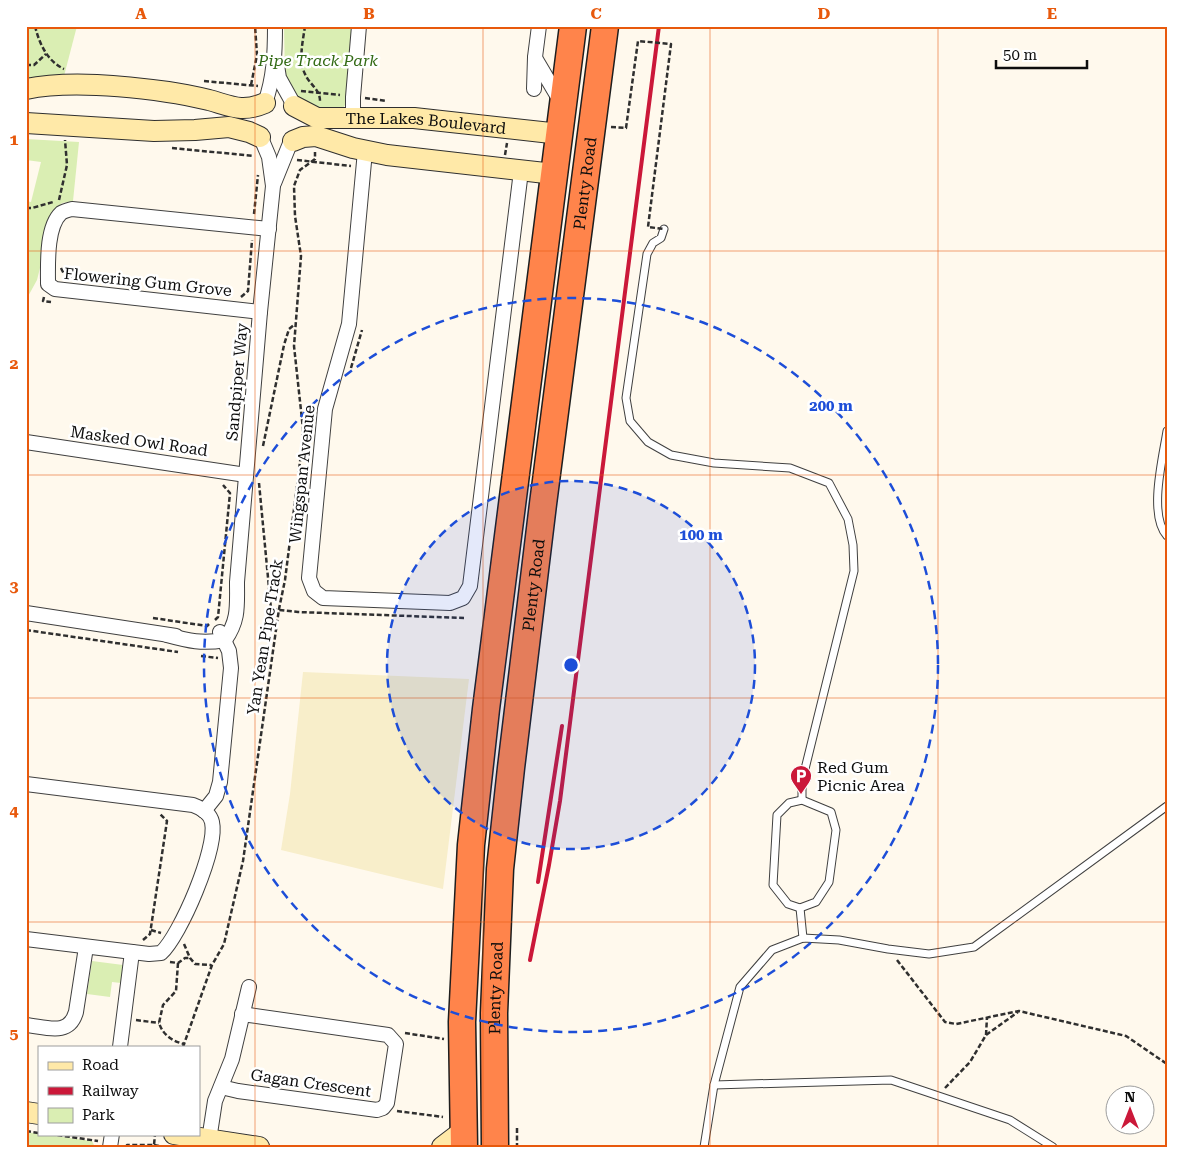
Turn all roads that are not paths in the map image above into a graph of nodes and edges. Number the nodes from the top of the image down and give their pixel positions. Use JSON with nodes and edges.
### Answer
{"nodes":[{"id":1,"x":275,"y":26,"type":"edge"},
{"id":2,"x":359,"y":26,"type":"edge"},
{"id":3,"x":540,"y":26,"type":"edge"},
{"id":4,"x":573,"y":26,"type":"edge"},
{"id":5,"x":605,"y":26,"type":"edge"},
{"id":6,"x":275,"y":55,"type":"junction"},
{"id":7,"x":535,"y":57,"type":"junction"},
{"id":8,"x":26,"y":89,"type":"edge"},
{"id":9,"x":534,"y":89,"type":"dead end"},
{"id":10,"x":265,"y":103,"type":"junction"},
{"id":11,"x":294,"y":105,"type":"junction"},
{"id":12,"x":562,"y":105,"type":"junction"},
{"id":13,"x":353,"y":118,"type":"junction"},
{"id":14,"x":30,"y":122,"type":"edge"},
{"id":15,"x":317,"y":127,"type":"junction"},
{"id":16,"x":601,"y":133,"type":"junction"},
{"id":17,"x":560,"y":134,"type":"junction"},
{"id":18,"x":260,"y":138,"type":"junction"},
{"id":19,"x":292,"y":141,"type":"junction"},
{"id":20,"x":365,"y":151,"type":"junction"},
{"id":21,"x":512,"y":170,"type":"junction"},
{"id":22,"x":554,"y":174,"type":"junction"},
{"id":23,"x":585,"y":178,"type":"junction"},
{"id":24,"x":273,"y":186,"type":"junction"},
{"id":25,"x":269,"y":229,"type":"junction"},
{"id":26,"x":664,"y":230,"type":"road end"},
{"id":27,"x":260,"y":312,"type":"junction"},
{"id":28,"x":1167,"y":431,"type":"edge"},
{"id":29,"x":26,"y":442,"type":"edge"},
{"id":30,"x":253,"y":478,"type":"junction"},
{"id":31,"x":1167,"y":536,"type":"edge"},
{"id":32,"x":31,"y":615,"type":"edge"},
{"id":33,"x":222,"y":636,"type":"junction"},
{"id":34,"x":26,"y":784,"type":"edge"},
{"id":35,"x":802,"y":800,"type":"junction"},
{"id":36,"x":1167,"y":806,"type":"edge"},
{"id":37,"x":204,"y":811,"type":"junction"},
{"id":38,"x":800,"y":908,"type":"junction"},
{"id":39,"x":803,"y":938,"type":"junction"},
{"id":40,"x":26,"y":939,"type":"edge"},
{"id":41,"x":86,"y":946,"type":"junction"},
{"id":42,"x":132,"y":952,"type":"junction"},
{"id":43,"x":249,"y":987,"type":"dead end"},
{"id":44,"x":242,"y":1014,"type":"junction"},
{"id":45,"x":26,"y":1025,"type":"edge"},
{"id":46,"x":120,"y":1046,"type":"edge"},
{"id":47,"x":714,"y":1085,"type":"junction"},
{"id":48,"x":220,"y":1086,"type":"junction"},
{"id":49,"x":457,"y":1132,"type":"edge"},
{"id":50,"x":182,"y":1136,"type":"edge"},
{"id":51,"x":208,"y":1143,"type":"edge"},
{"id":52,"x":259,"y":1147,"type":"edge"},
{"id":53,"x":442,"y":1147,"type":"edge"},
{"id":54,"x":495,"y":1147,"type":"edge"},
{"id":55,"x":704,"y":1147,"type":"edge"},
{"id":56,"x":1053,"y":1147,"type":"edge"}],
"edges":[{"from":1,"to":6,"type":"street"},
{"from":2,"to":13,"type":"street"},
{"from":3,"to":7,"type":"street"},
{"from":4,"to":12,"type":"highway","name":"Plenty Road"},
{"from":5,"to":16,"type":"highway","name":"Plenty Road"},
{"from":6,"to":10,"type":"street"},
{"from":6,"to":11,"type":"street"},
{"from":7,"to":9,"type":"street"},
{"from":7,"to":12,"type":"street"},
{"from":8,"to":10,"type":"street"},
{"from":10,"to":11,"type":"street"},
{"from":10,"to":18,"type":"street"},
{"from":11,"to":15,"type":"street","name":"The Lakes Boulevard"},
{"from":11,"to":19,"type":"street"},
{"from":12,"to":17,"type":"highway","name":"Plenty Road"},
{"from":13,"to":15,"type":"street","name":"The Lakes Boulevard"},
{"from":13,"to":17,"type":"street","name":"The Lakes Boulevard"},
{"from":13,"to":20,"type":"street"},
{"from":14,"to":18,"type":"street"},
{"from":15,"to":19,"type":"street","name":"The Lakes Boulevard"},
{"from":15,"to":20,"type":"street","name":"The Lakes Boulevard"},
{"from":16,"to":17,"type":"highway"},
{"from":16,"to":23,"type":"highway","name":"Plenty Road"},
{"from":17,"to":22,"type":"highway","name":"Plenty Road"},
{"from":18,"to":19,"type":"street"},
{"from":18,"to":24,"type":"street","name":"Sandpiper Way"},
{"from":19,"to":24,"type":"street","name":"Sandpiper Way"},
{"from":20,"to":21,"type":"street","name":"The Lakes Boulevard"},
{"from":20,"to":21,"type":"street","name":"Wingspan Avenue"},
{"from":21,"to":22,"type":"street","name":"The Lakes Boulevard"},
{"from":22,"to":23,"type":"highway"},
{"from":22,"to":49,"type":"highway","name":"Plenty Road"},
{"from":23,"to":54,"type":"highway","name":"Plenty Road"},
{"from":24,"to":25,"type":"street","name":"Sandpiper Way"},
{"from":25,"to":27,"type":"street","name":"Sandpiper Way"},
{"from":25,"to":27,"type":"street","name":"Flowering Gum Grove"},
{"from":26,"to":35,"type":"lane"},
{"from":27,"to":30,"type":"street","name":"Sandpiper Way"},
{"from":28,"to":31,"type":"lane"},
{"from":29,"to":30,"type":"street","name":"Masked Owl Road"},
{"from":30,"to":33,"type":"street","name":"Sandpiper Way"},
{"from":32,"to":33,"type":"street"},
{"from":33,"to":37,"type":"street"},
{"from":34,"to":37,"type":"street"},
{"from":35,"to":38,"type":"lane"},
{"from":35,"to":38,"type":"lane"},
{"from":36,"to":39,"type":"lane"},
{"from":37,"to":42,"type":"street"},
{"from":38,"to":39,"type":"lane"},
{"from":39,"to":47,"type":"lane"},
{"from":40,"to":41,"type":"street"},
{"from":41,"to":42,"type":"street"},
{"from":41,"to":45,"type":"street"},
{"from":42,"to":46,"type":"street"},
{"from":43,"to":44,"type":"street"},
{"from":44,"to":48,"type":"street"},
{"from":44,"to":48,"type":"street","name":"Gagan Crescent"},
{"from":47,"to":55,"type":"lane"},
{"from":47,"to":56,"type":"lane"},
{"from":48,"to":51,"type":"street"},
{"from":49,"to":53,"type":"street"},
{"from":50,"to":51,"type":"street"},
{"from":51,"to":52,"type":"street"}]}
